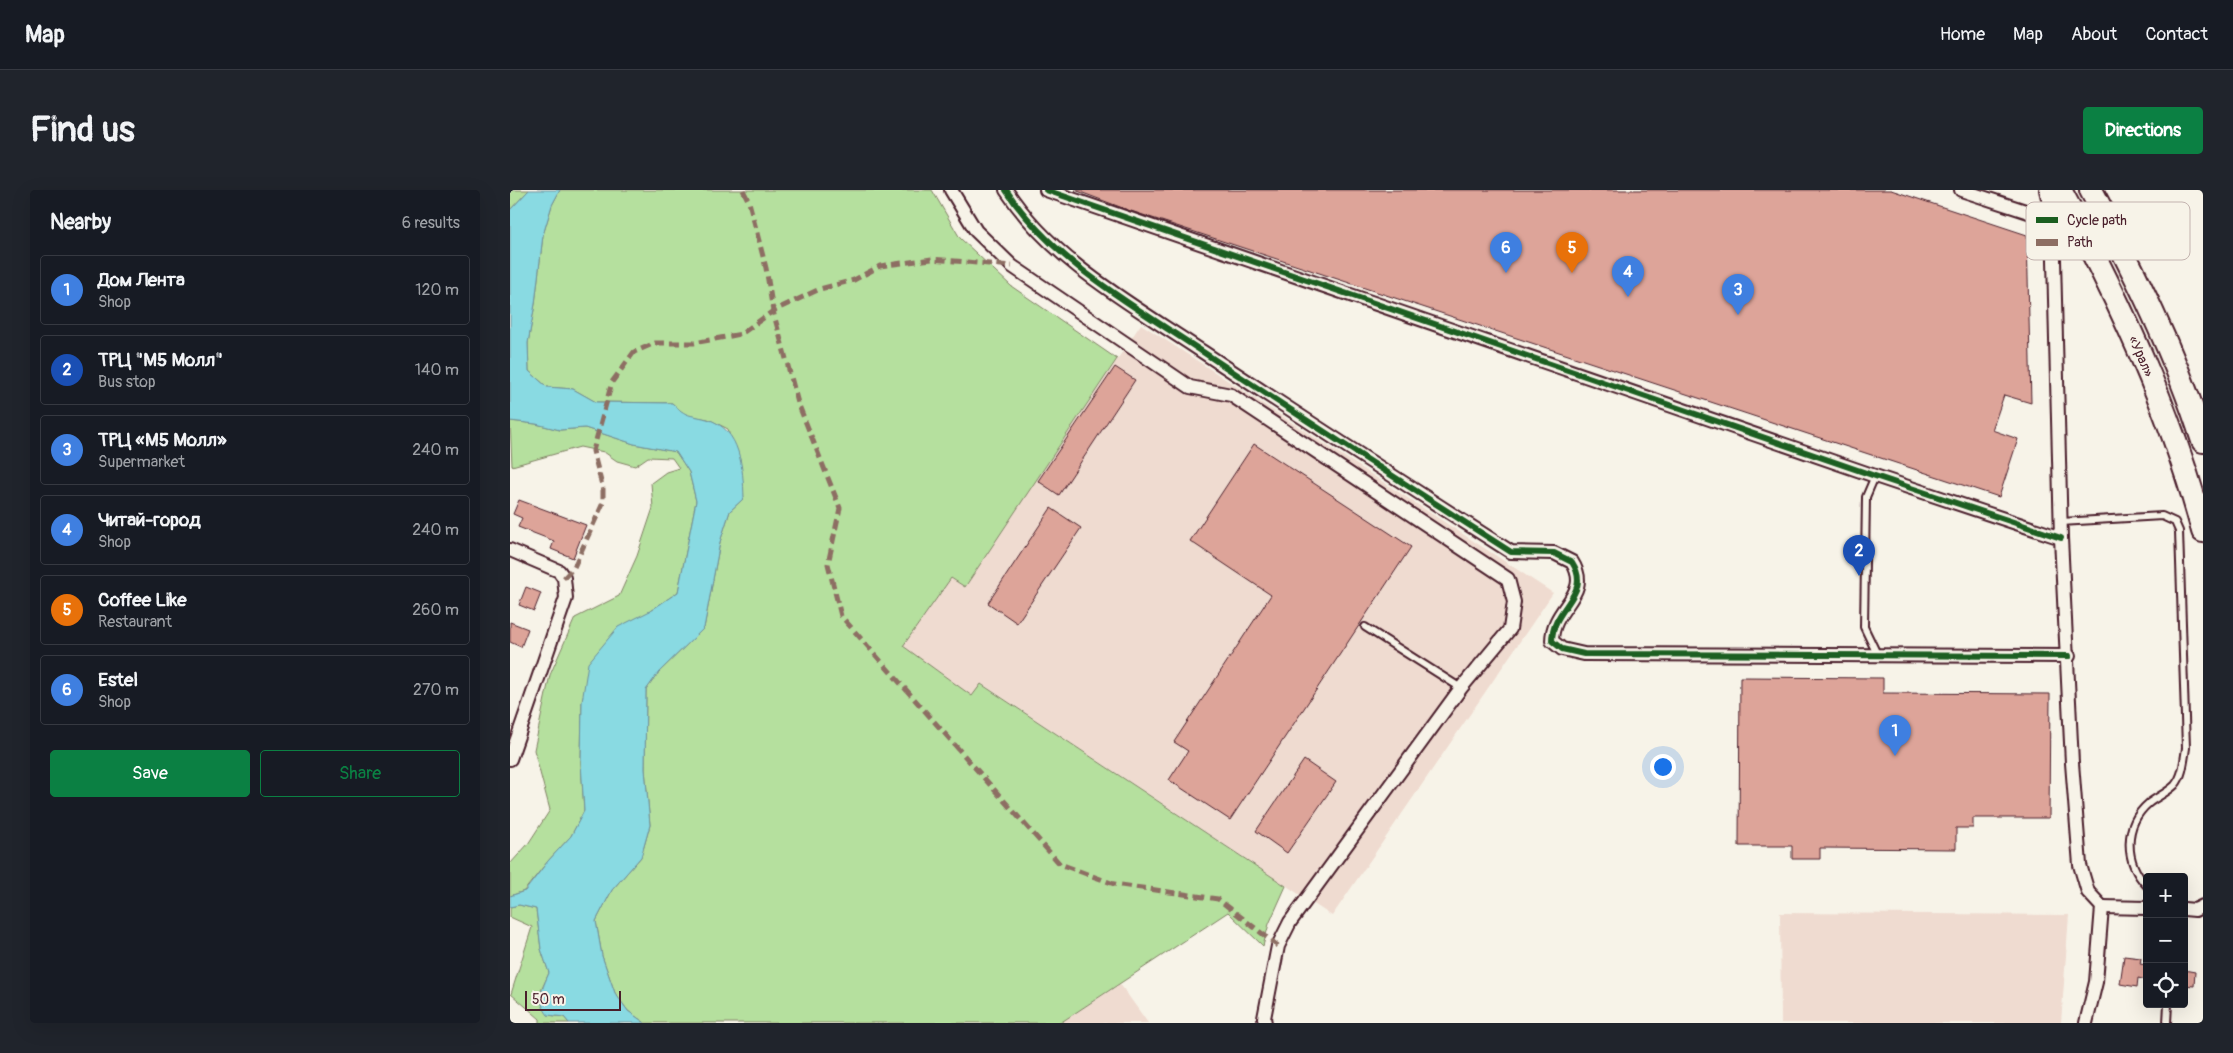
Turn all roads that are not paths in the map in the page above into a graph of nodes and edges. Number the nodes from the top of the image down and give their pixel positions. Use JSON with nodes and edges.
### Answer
{"nodes":[{"id":1,"x":951,"y":190,"type":"edge"},
{"id":2,"x":1006,"y":190,"type":"edge"},
{"id":3,"x":1046,"y":190,"type":"edge"},
{"id":4,"x":1961,"y":190,"type":"edge"},
{"id":5,"x":2060,"y":190,"type":"edge"},
{"id":6,"x":2091,"y":190,"type":"edge"},
{"id":7,"x":2066,"y":202,"type":"edge"},
{"id":8,"x":2097,"y":202,"type":"edge"},
{"id":9,"x":2026,"y":211,"type":"edge"},
{"id":10,"x":2054,"y":260,"type":"edge"},
{"id":11,"x":2097,"y":260,"type":"edge"},
{"id":12,"x":2127,"y":260,"type":"edge"},
{"id":13,"x":2203,"y":441,"type":"edge"},
{"id":14,"x":1875,"y":476,"type":"junction"},
{"id":15,"x":2061,"y":522,"type":"junction"},
{"id":16,"x":2203,"y":531,"type":"edge"},
{"id":17,"x":2061,"y":538,"type":"junction"},
{"id":18,"x":510,"y":550,"type":"edge"},
{"id":19,"x":1365,"y":627,"type":"dead end"},
{"id":20,"x":1877,"y":654,"type":"junction"},
{"id":21,"x":2069,"y":656,"type":"junction"},
{"id":22,"x":1461,"y":688,"type":"junction"},
{"id":23,"x":510,"y":759,"type":"edge"},
{"id":24,"x":2143,"y":881,"type":"edge"},
{"id":25,"x":2102,"y":907,"type":"junction"},
{"id":26,"x":2143,"y":908,"type":"edge"},
{"id":27,"x":2168,"y":1008,"type":"edge"},
{"id":28,"x":1265,"y":1023,"type":"edge"},
{"id":29,"x":2086,"y":1023,"type":"edge"},
{"id":30,"x":2167,"y":1023,"type":"edge"}],
"edges":[{"from":1,"to":22,"type":"street"},
{"from":2,"to":20,"type":"street"},
{"from":3,"to":14,"type":"street"},
{"from":4,"to":9,"type":"street"},
{"from":5,"to":7,"type":"highway","name":"«Урал»"},
{"from":6,"to":8,"type":"highway","name":"«Урал»"},
{"from":10,"to":15,"type":"street"},
{"from":11,"to":16,"type":"highway","name":"«Урал»"},
{"from":12,"to":13,"type":"highway","name":"«Урал»"},
{"from":14,"to":17,"type":"street"},
{"from":14,"to":20,"type":"lane"},
{"from":15,"to":17,"type":"street"},
{"from":15,"to":24,"type":"lane"},
{"from":17,"to":21,"type":"street"},
{"from":18,"to":23,"type":"street"},
{"from":19,"to":22,"type":"lane"},
{"from":20,"to":21,"type":"street"},
{"from":21,"to":25,"type":"street"},
{"from":22,"to":28,"type":"street"},
{"from":25,"to":26,"type":"street"},
{"from":25,"to":29,"type":"street"},
{"from":27,"to":30,"type":"lane"}]}
